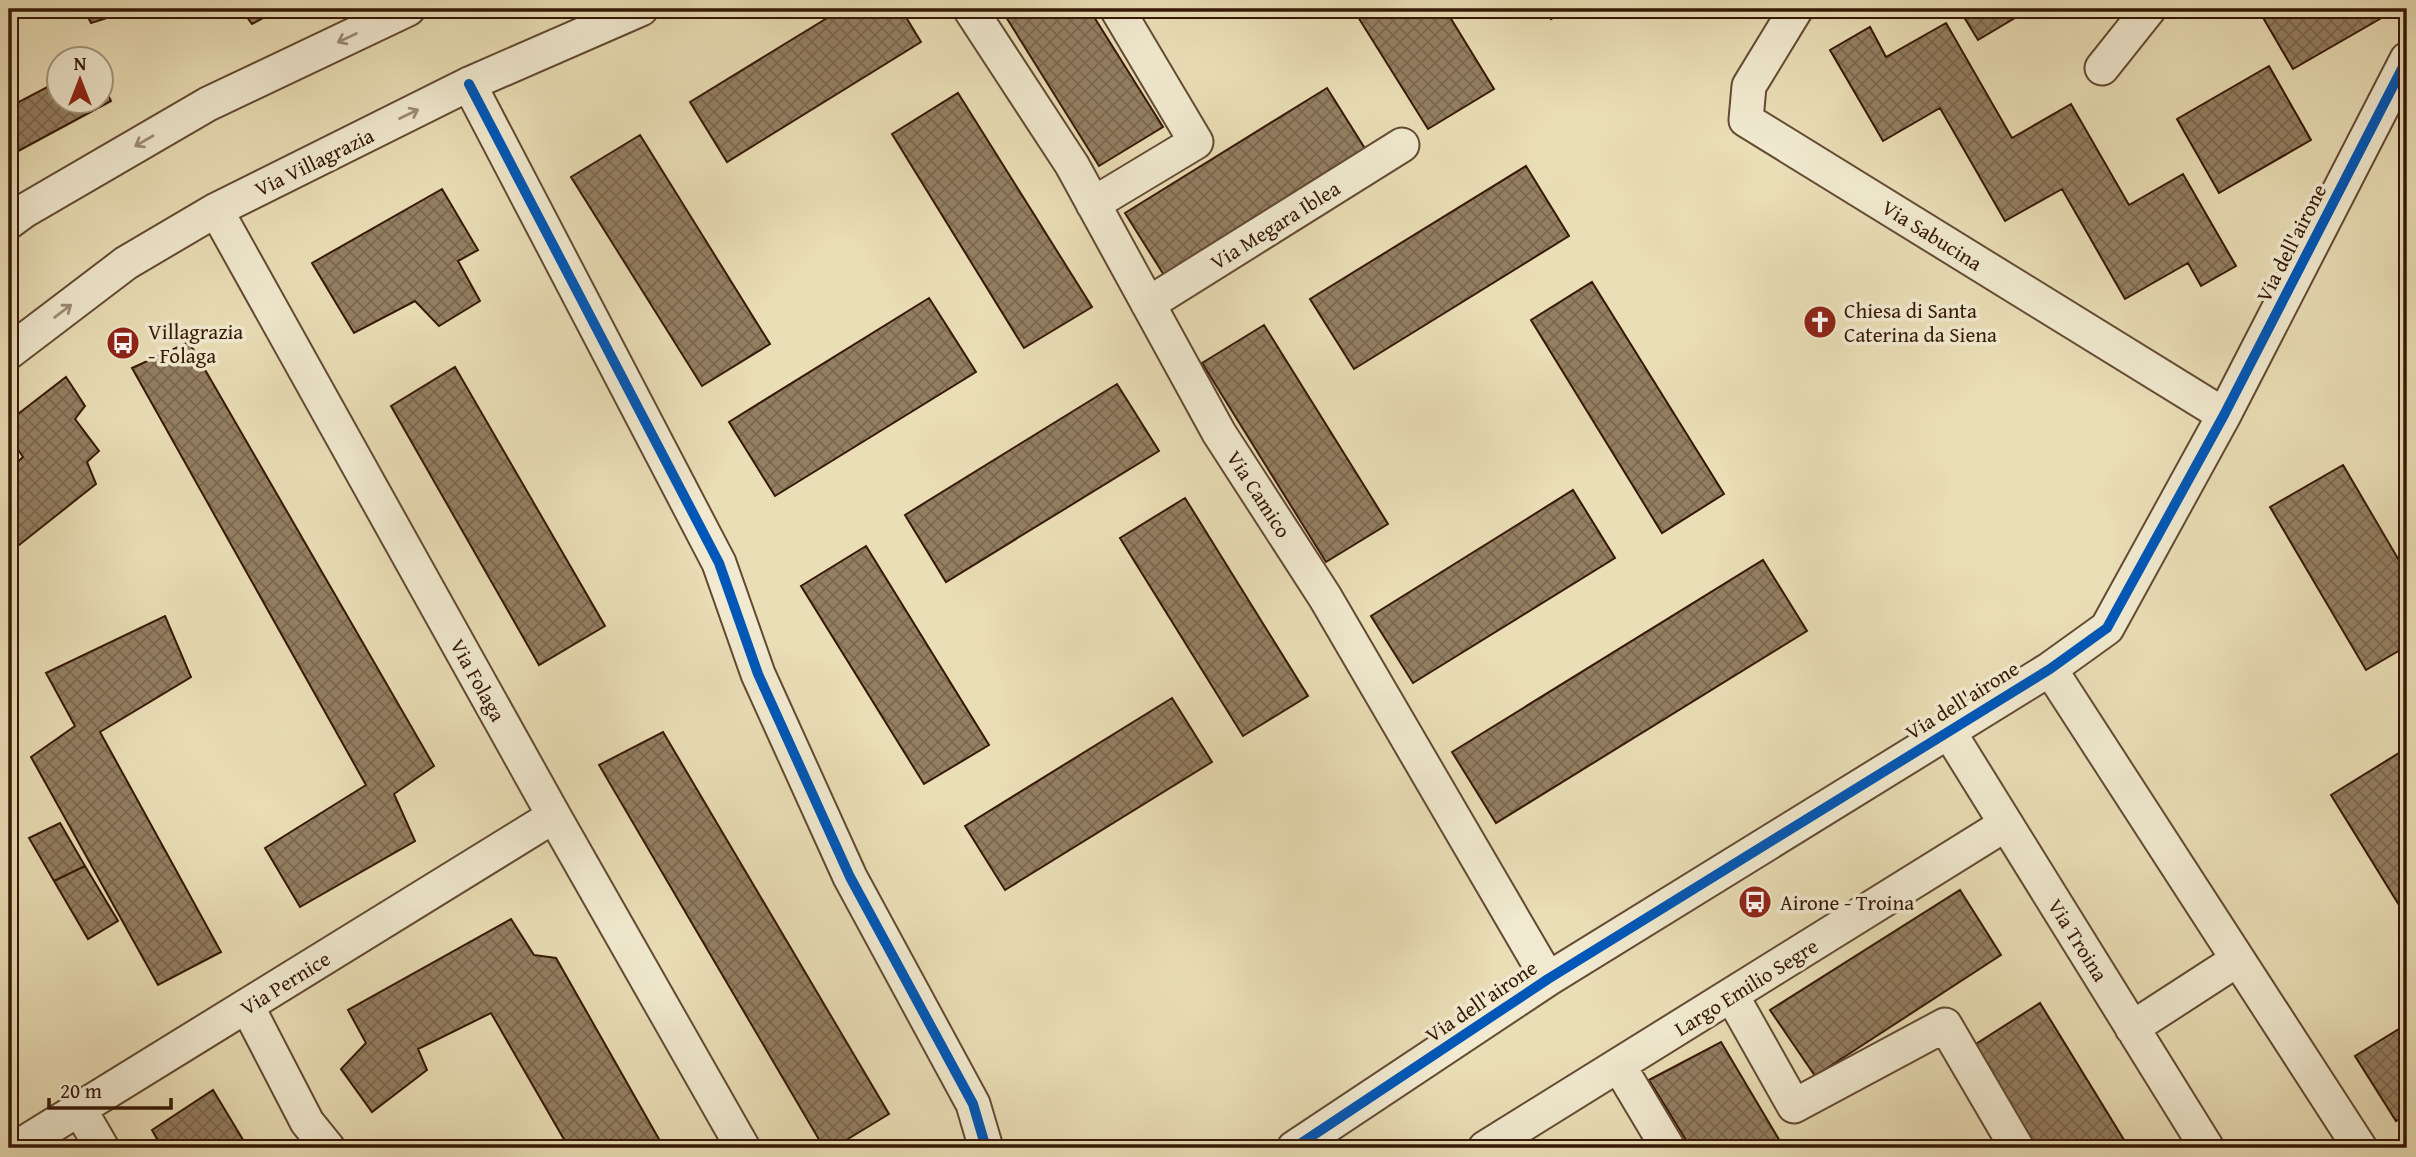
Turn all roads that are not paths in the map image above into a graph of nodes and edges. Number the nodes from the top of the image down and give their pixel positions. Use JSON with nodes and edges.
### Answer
{"nodes":[{"id":1,"x":408,"y":9,"type":"edge"},
{"id":2,"x":641,"y":9,"type":"edge"},
{"id":3,"x":970,"y":9,"type":"edge"},
{"id":4,"x":1117,"y":9,"type":"edge"},
{"id":5,"x":1796,"y":9,"type":"edge"},
{"id":6,"x":2149,"y":9,"type":"edge"},
{"id":7,"x":2407,"y":59,"type":"edge"},
{"id":8,"x":2102,"y":68,"type":"dead end"},
{"id":9,"x":469,"y":85,"type":"junction"},
{"id":10,"x":1402,"y":145,"type":"dead end"},
{"id":11,"x":1093,"y":204,"type":"junction"},
{"id":12,"x":216,"y":210,"type":"junction"},
{"id":13,"x":9,"y":222,"type":"edge"},
{"id":14,"x":1148,"y":304,"type":"junction"},
{"id":15,"x":9,"y":352,"type":"edge"},
{"id":16,"x":2224,"y":415,"type":"junction"},
{"id":17,"x":2050,"y":668,"type":"junction"},
{"id":18,"x":1949,"y":732,"type":"junction"},
{"id":19,"x":554,"y":816,"type":"junction"},
{"id":20,"x":2006,"y":824,"type":"junction"},
{"id":21,"x":2237,"y":960,"type":"junction"},
{"id":22,"x":1548,"y":979,"type":"junction"},
{"id":23,"x":1732,"y":996,"type":"junction"},
{"id":24,"x":247,"y":1006,"type":"junction"},
{"id":25,"x":2132,"y":1028,"type":"junction"},
{"id":26,"x":1619,"y":1066,"type":"junction"},
{"id":27,"x":80,"y":1110,"type":"junction"},
{"id":28,"x":16,"y":1148,"type":"edge"},
{"id":29,"x":102,"y":1148,"type":"edge"},
{"id":30,"x":328,"y":1148,"type":"edge"},
{"id":31,"x":743,"y":1148,"type":"edge"},
{"id":32,"x":986,"y":1148,"type":"edge"},
{"id":33,"x":1294,"y":1148,"type":"edge"},
{"id":34,"x":1485,"y":1148,"type":"edge"},
{"id":35,"x":1668,"y":1148,"type":"edge"},
{"id":36,"x":2017,"y":1148,"type":"edge"},
{"id":37,"x":2207,"y":1148,"type":"edge"},
{"id":38,"x":2360,"y":1148,"type":"edge"}],
"edges":[{"from":1,"to":13,"type":"street","one_way":true},
{"from":2,"to":9,"type":"street","name":"Via Villagrazia"},
{"from":3,"to":11,"type":"street","name":"Via Camico"},
{"from":4,"to":11,"type":"street"},
{"from":5,"to":16,"type":"street","name":"Via Sabucina"},
{"from":6,"to":8,"type":"street"},
{"from":7,"to":16,"type":"street","name":"Via dell'airone"},
{"from":12,"to":9,"type":"street","name":"Via Villagrazia","one_way":true},
{"from":9,"to":32,"type":"street"},
{"from":10,"to":14,"type":"street","name":"Via Megara Iblea"},
{"from":11,"to":14,"type":"street","name":"Via Camico"},
{"from":15,"to":12,"type":"street","name":"Via Villagrazia","one_way":true},
{"from":12,"to":19,"type":"street","name":"Via Folaga"},
{"from":14,"to":22,"type":"street","name":"Via Camico"},
{"from":16,"to":17,"type":"street","name":"Via dell'airone"},
{"from":17,"to":18,"type":"street","name":"Via dell'airone"},
{"from":17,"to":21,"type":"street"},
{"from":18,"to":20,"type":"street","name":"Via Troina"},
{"from":18,"to":22,"type":"street","name":"Via dell'airone"},
{"from":19,"to":24,"type":"street","name":"Via Pernice"},
{"from":19,"to":31,"type":"street","name":"Via Folaga"},
{"from":20,"to":23,"type":"street","name":"Largo Emilio Segre"},
{"from":20,"to":25,"type":"street","name":"Via Troina"},
{"from":21,"to":25,"type":"street"},
{"from":21,"to":38,"type":"street"},
{"from":22,"to":33,"type":"street","name":"Via dell'airone"},
{"from":23,"to":26,"type":"street","name":"Largo Emilio Segre"},
{"from":23,"to":36,"type":"street"},
{"from":24,"to":27,"type":"street","name":"Via Pernice"},
{"from":24,"to":30,"type":"street"},
{"from":25,"to":37,"type":"street","name":"Via Troina"},
{"from":26,"to":34,"type":"street","name":"Largo Emilio Segre"},
{"from":26,"to":35,"type":"street"},
{"from":27,"to":28,"type":"street","name":"Via Pernice"},
{"from":27,"to":29,"type":"street"}]}
